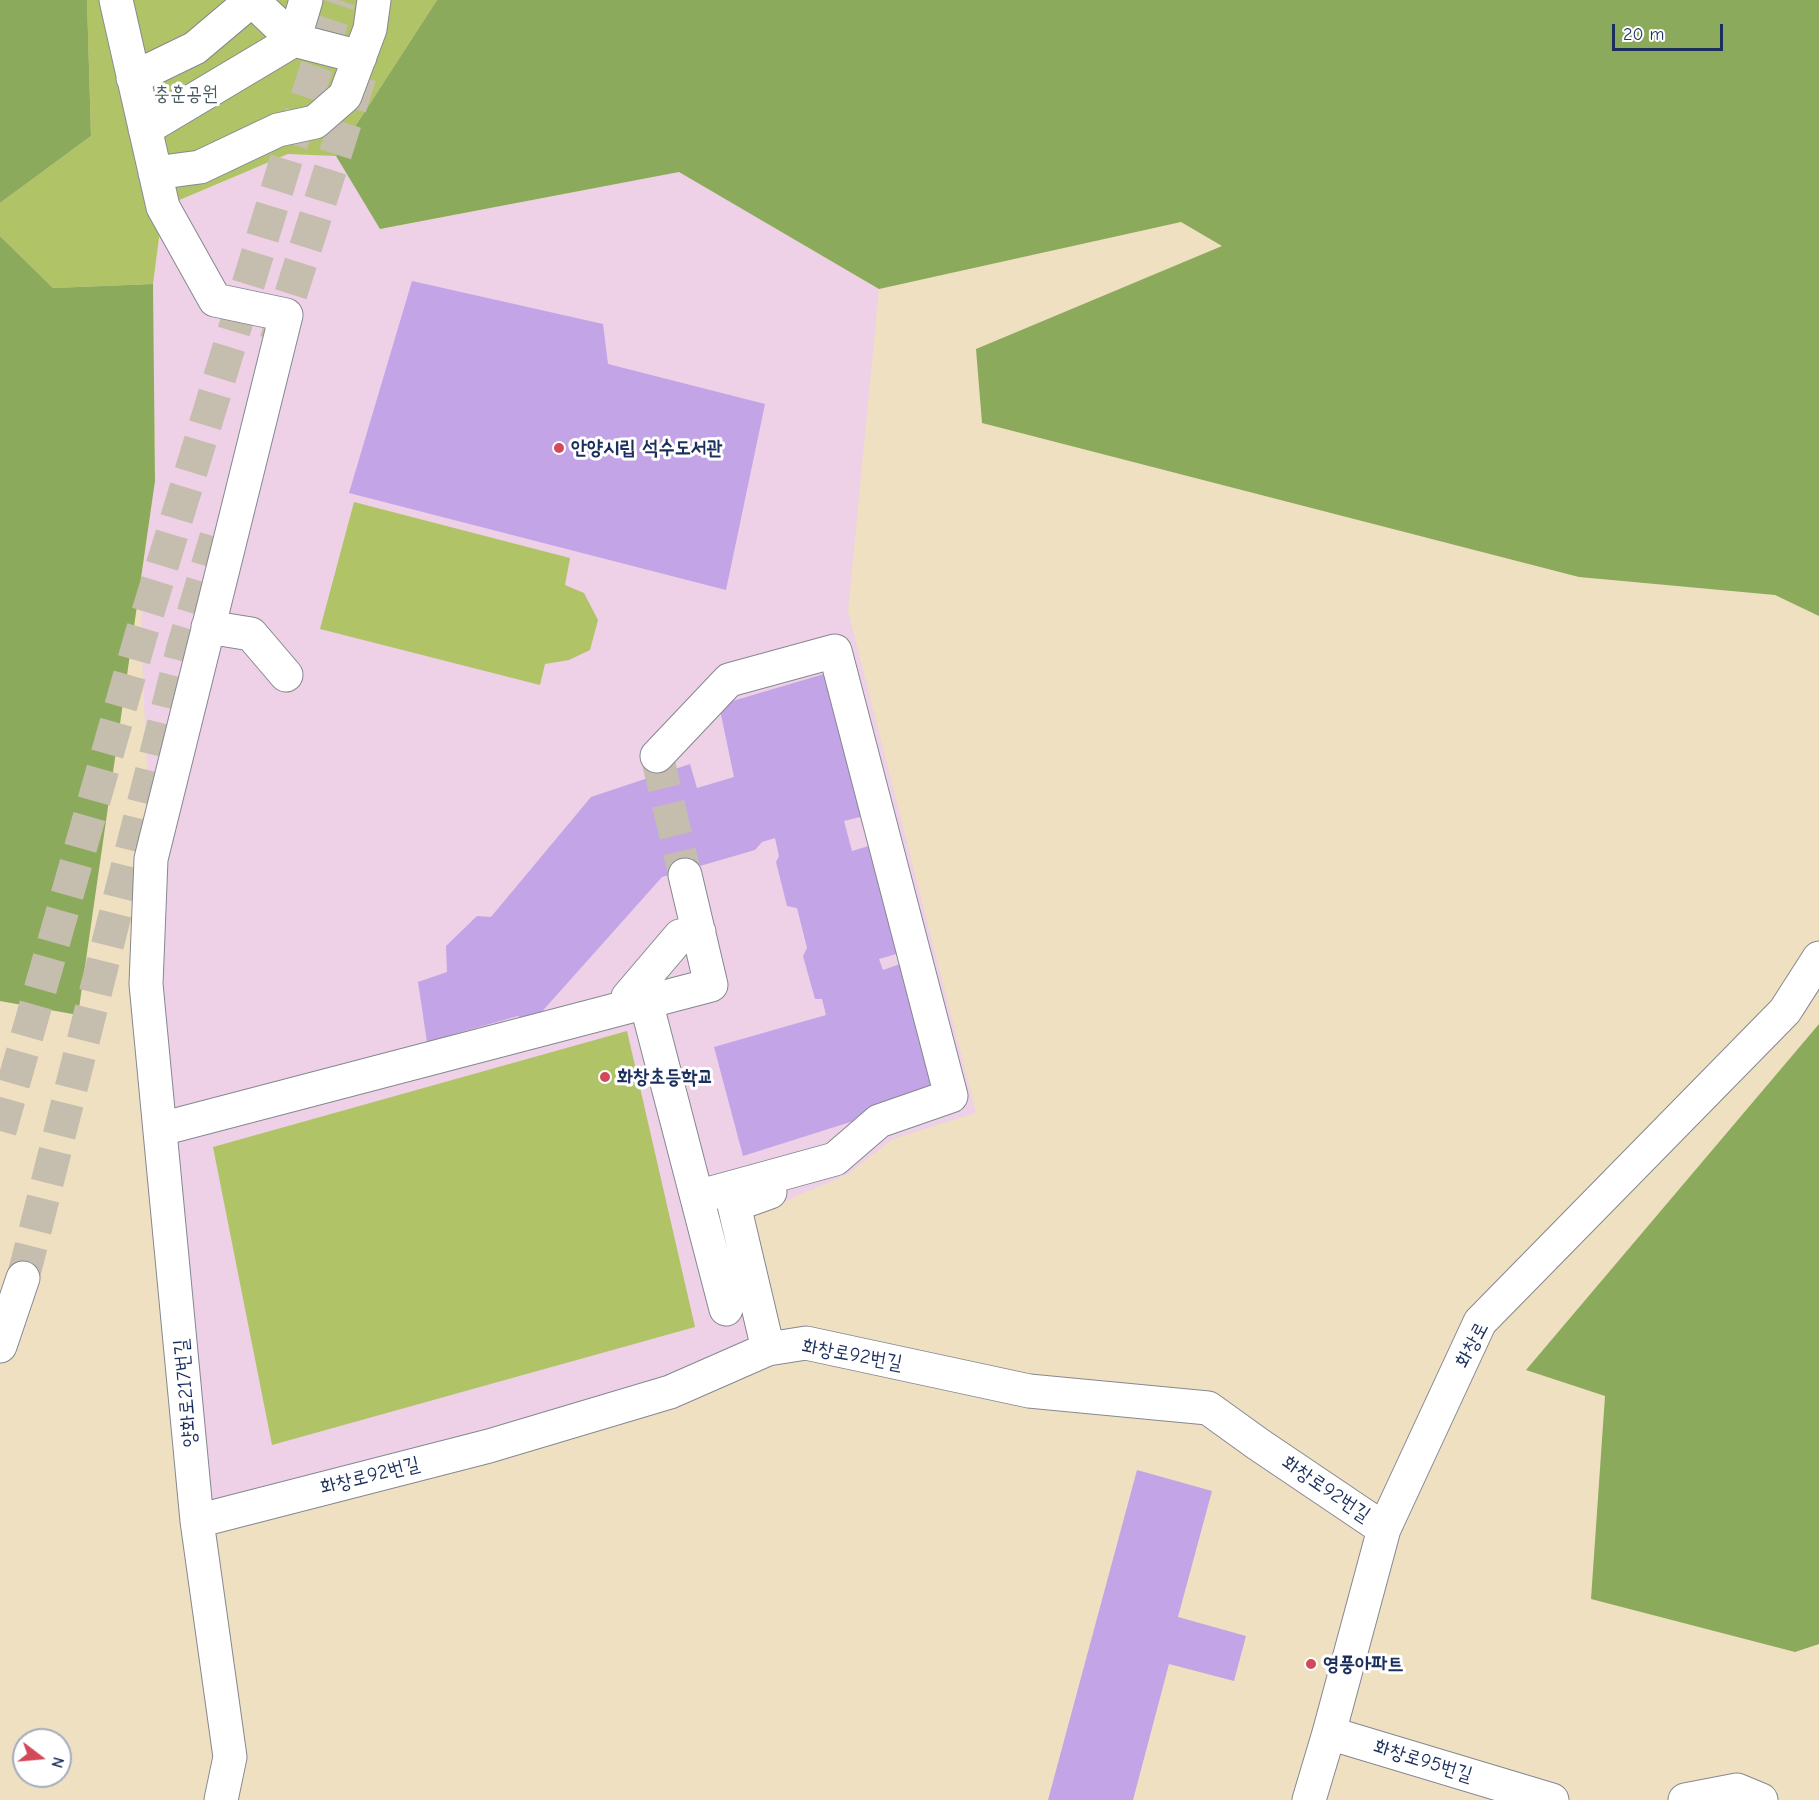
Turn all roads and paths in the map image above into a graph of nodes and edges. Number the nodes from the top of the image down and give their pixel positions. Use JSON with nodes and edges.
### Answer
{"nodes":[{"id":1,"x":116,"y":0,"type":"edge"},
{"id":2,"x":252,"y":0,"type":"edge"},
{"id":3,"x":306,"y":0,"type":"edge"},
{"id":4,"x":374,"y":0,"type":"edge"},
{"id":5,"x":294,"y":40,"type":"junction"},
{"id":6,"x":360,"y":57,"type":"junction"},
{"id":7,"x":133,"y":78,"type":"junction"},
{"id":8,"x":145,"y":129,"type":"junction"},
{"id":9,"x":155,"y":173,"type":"junction"},
{"id":10,"x":208,"y":627,"type":"junction"},
{"id":11,"x":286,"y":675,"type":"dead end"},
{"id":12,"x":657,"y":756,"type":"dead end"},
{"id":13,"x":685,"y":875,"type":"tunnel mouth"},
{"id":14,"x":699,"y":932,"type":"junction"},
{"id":15,"x":1819,"y":958,"type":"edge"},
{"id":16,"x":638,"y":1004,"type":"junction"},
{"id":17,"x":161,"y":1129,"type":"junction"},
{"id":18,"x":836,"y":1159,"type":"junction"},
{"id":19,"x":697,"y":1197,"type":"junction"},
{"id":20,"x":23,"y":1278,"type":"tunnel mouth"},
{"id":21,"x":726,"y":1309,"type":"dead end"},
{"id":22,"x":0,"y":1346,"type":"edge"},
{"id":23,"x":768,"y":1349,"type":"junction"},
{"id":24,"x":197,"y":1521,"type":"junction"},
{"id":25,"x":1384,"y":1529,"type":"junction"},
{"id":26,"x":1329,"y":1733,"type":"junction"},
{"id":27,"x":221,"y":1800,"type":"edge"},
{"id":28,"x":1309,"y":1800,"type":"edge"},
{"id":29,"x":1551,"y":1800,"type":"edge"},
{"id":30,"x":1684,"y":1800,"type":"edge"},
{"id":31,"x":1761,"y":1800,"type":"edge"}],
"edges":[{"from":1,"to":7,"type":"street"},
{"from":2,"to":5,"type":"street"},
{"from":2,"to":7,"type":"street"},
{"from":3,"to":5,"type":"street"},
{"from":4,"to":6,"type":"street"},
{"from":5,"to":6,"type":"street"},
{"from":5,"to":8,"type":"street"},
{"from":6,"to":9,"type":"street"},
{"from":7,"to":8,"type":"street"},
{"from":8,"to":9,"type":"street"},
{"from":9,"to":10,"type":"street","name":"양화로217번길"},
{"from":10,"to":11,"type":"street"},
{"from":10,"to":17,"type":"street","name":"양화로217번길"},
{"from":12,"to":18,"type":"street"},
{"from":13,"to":14,"type":"street"},
{"from":14,"to":16,"type":"street"},
{"from":14,"to":16,"type":"street"},
{"from":15,"to":25,"type":"street","name":"화창로"},
{"from":16,"to":17,"type":"street"},
{"from":16,"to":19,"type":"street"},
{"from":17,"to":24,"type":"street","name":"양화로217번길"},
{"from":18,"to":19,"type":"street"},
{"from":18,"to":23,"type":"street"},
{"from":19,"to":21,"type":"street"},
{"from":20,"to":22,"type":"street"},
{"from":23,"to":24,"type":"street","name":"화창로92번길"},
{"from":23,"to":25,"type":"street","name":"화창로92번길"},
{"from":24,"to":27,"type":"street","name":"양화로217번길"},
{"from":25,"to":26,"type":"street","name":"화창로"},
{"from":26,"to":28,"type":"street","name":"화창로"},
{"from":26,"to":29,"type":"street","name":"화창로95번길"},
{"from":30,"to":31,"type":"street"}]}
